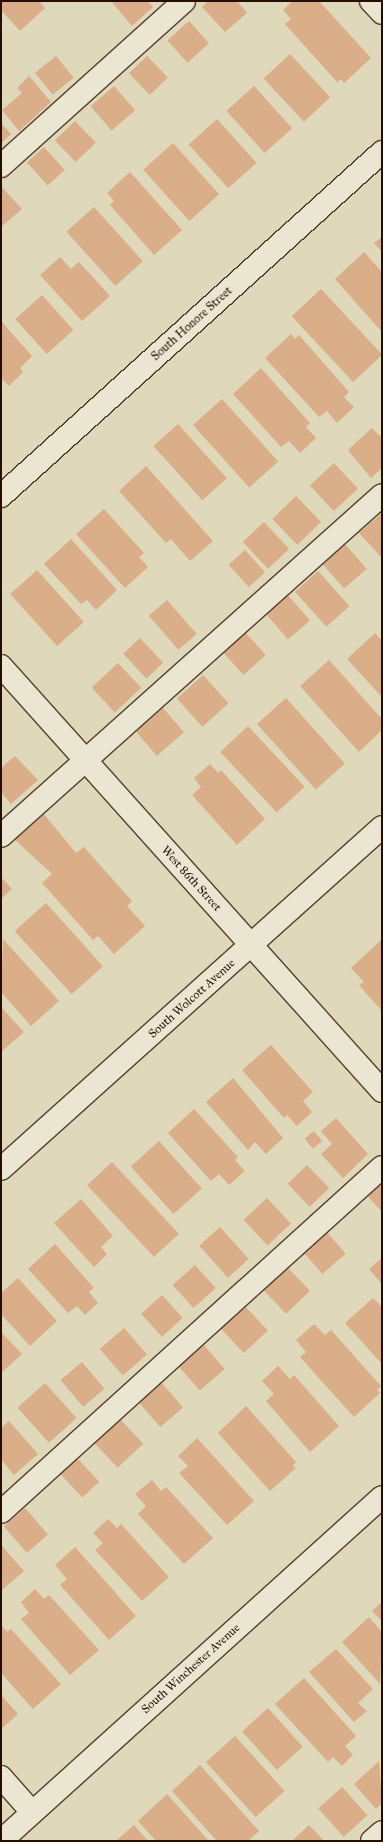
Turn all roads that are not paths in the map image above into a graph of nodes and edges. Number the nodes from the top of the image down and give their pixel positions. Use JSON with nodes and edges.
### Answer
{"nodes":[{"id":1,"x":184,"y":1,"type":"edge"},
{"id":2,"x":371,"y":1,"type":"edge"},
{"id":3,"x":382,"y":13,"type":"edge"},
{"id":4,"x":382,"y":152,"type":"edge"},
{"id":5,"x":1,"y":166,"type":"edge"},
{"id":6,"x":382,"y":495,"type":"edge"},
{"id":7,"x":1,"y":496,"type":"edge"},
{"id":8,"x":1,"y":666,"type":"edge"},
{"id":9,"x":86,"y":760,"type":"junction"},
{"id":10,"x":382,"y":827,"type":"edge"},
{"id":11,"x":1,"y":836,"type":"edge"},
{"id":12,"x":251,"y":946,"type":"junction"},
{"id":13,"x":382,"y":1091,"type":"edge"},
{"id":14,"x":382,"y":1167,"type":"edge"},
{"id":15,"x":1,"y":1169,"type":"edge"},
{"id":16,"x":382,"y":1497,"type":"edge"},
{"id":17,"x":1,"y":1512,"type":"edge"},
{"id":18,"x":1,"y":1777,"type":"edge"},
{"id":19,"x":32,"y":1812,"type":"junction"},
{"id":20,"x":382,"y":1832,"type":"edge"},
{"id":21,"x":1,"y":1840,"type":"edge"},
{"id":22,"x":372,"y":1841,"type":"edge"}],
"edges":[{"from":1,"to":5,"type":"street"},
{"from":2,"to":3,"type":"street"},
{"from":4,"to":7,"type":"street","name":"South Honore Street"},
{"from":6,"to":9,"type":"street"},
{"from":8,"to":9,"type":"street","name":"West 86th Street"},
{"from":9,"to":11,"type":"street"},
{"from":9,"to":12,"type":"street","name":"West 86th Street"},
{"from":10,"to":12,"type":"street","name":"South Wolcott Avenue"},
{"from":12,"to":13,"type":"street","name":"West 86th Street"},
{"from":12,"to":15,"type":"street","name":"South Wolcott Avenue"},
{"from":14,"to":17,"type":"street"},
{"from":16,"to":19,"type":"street","name":"South Winchester Avenue"},
{"from":18,"to":19,"type":"street"},
{"from":19,"to":21,"type":"street","name":"South Winchester Avenue"},
{"from":20,"to":22,"type":"street"}]}
